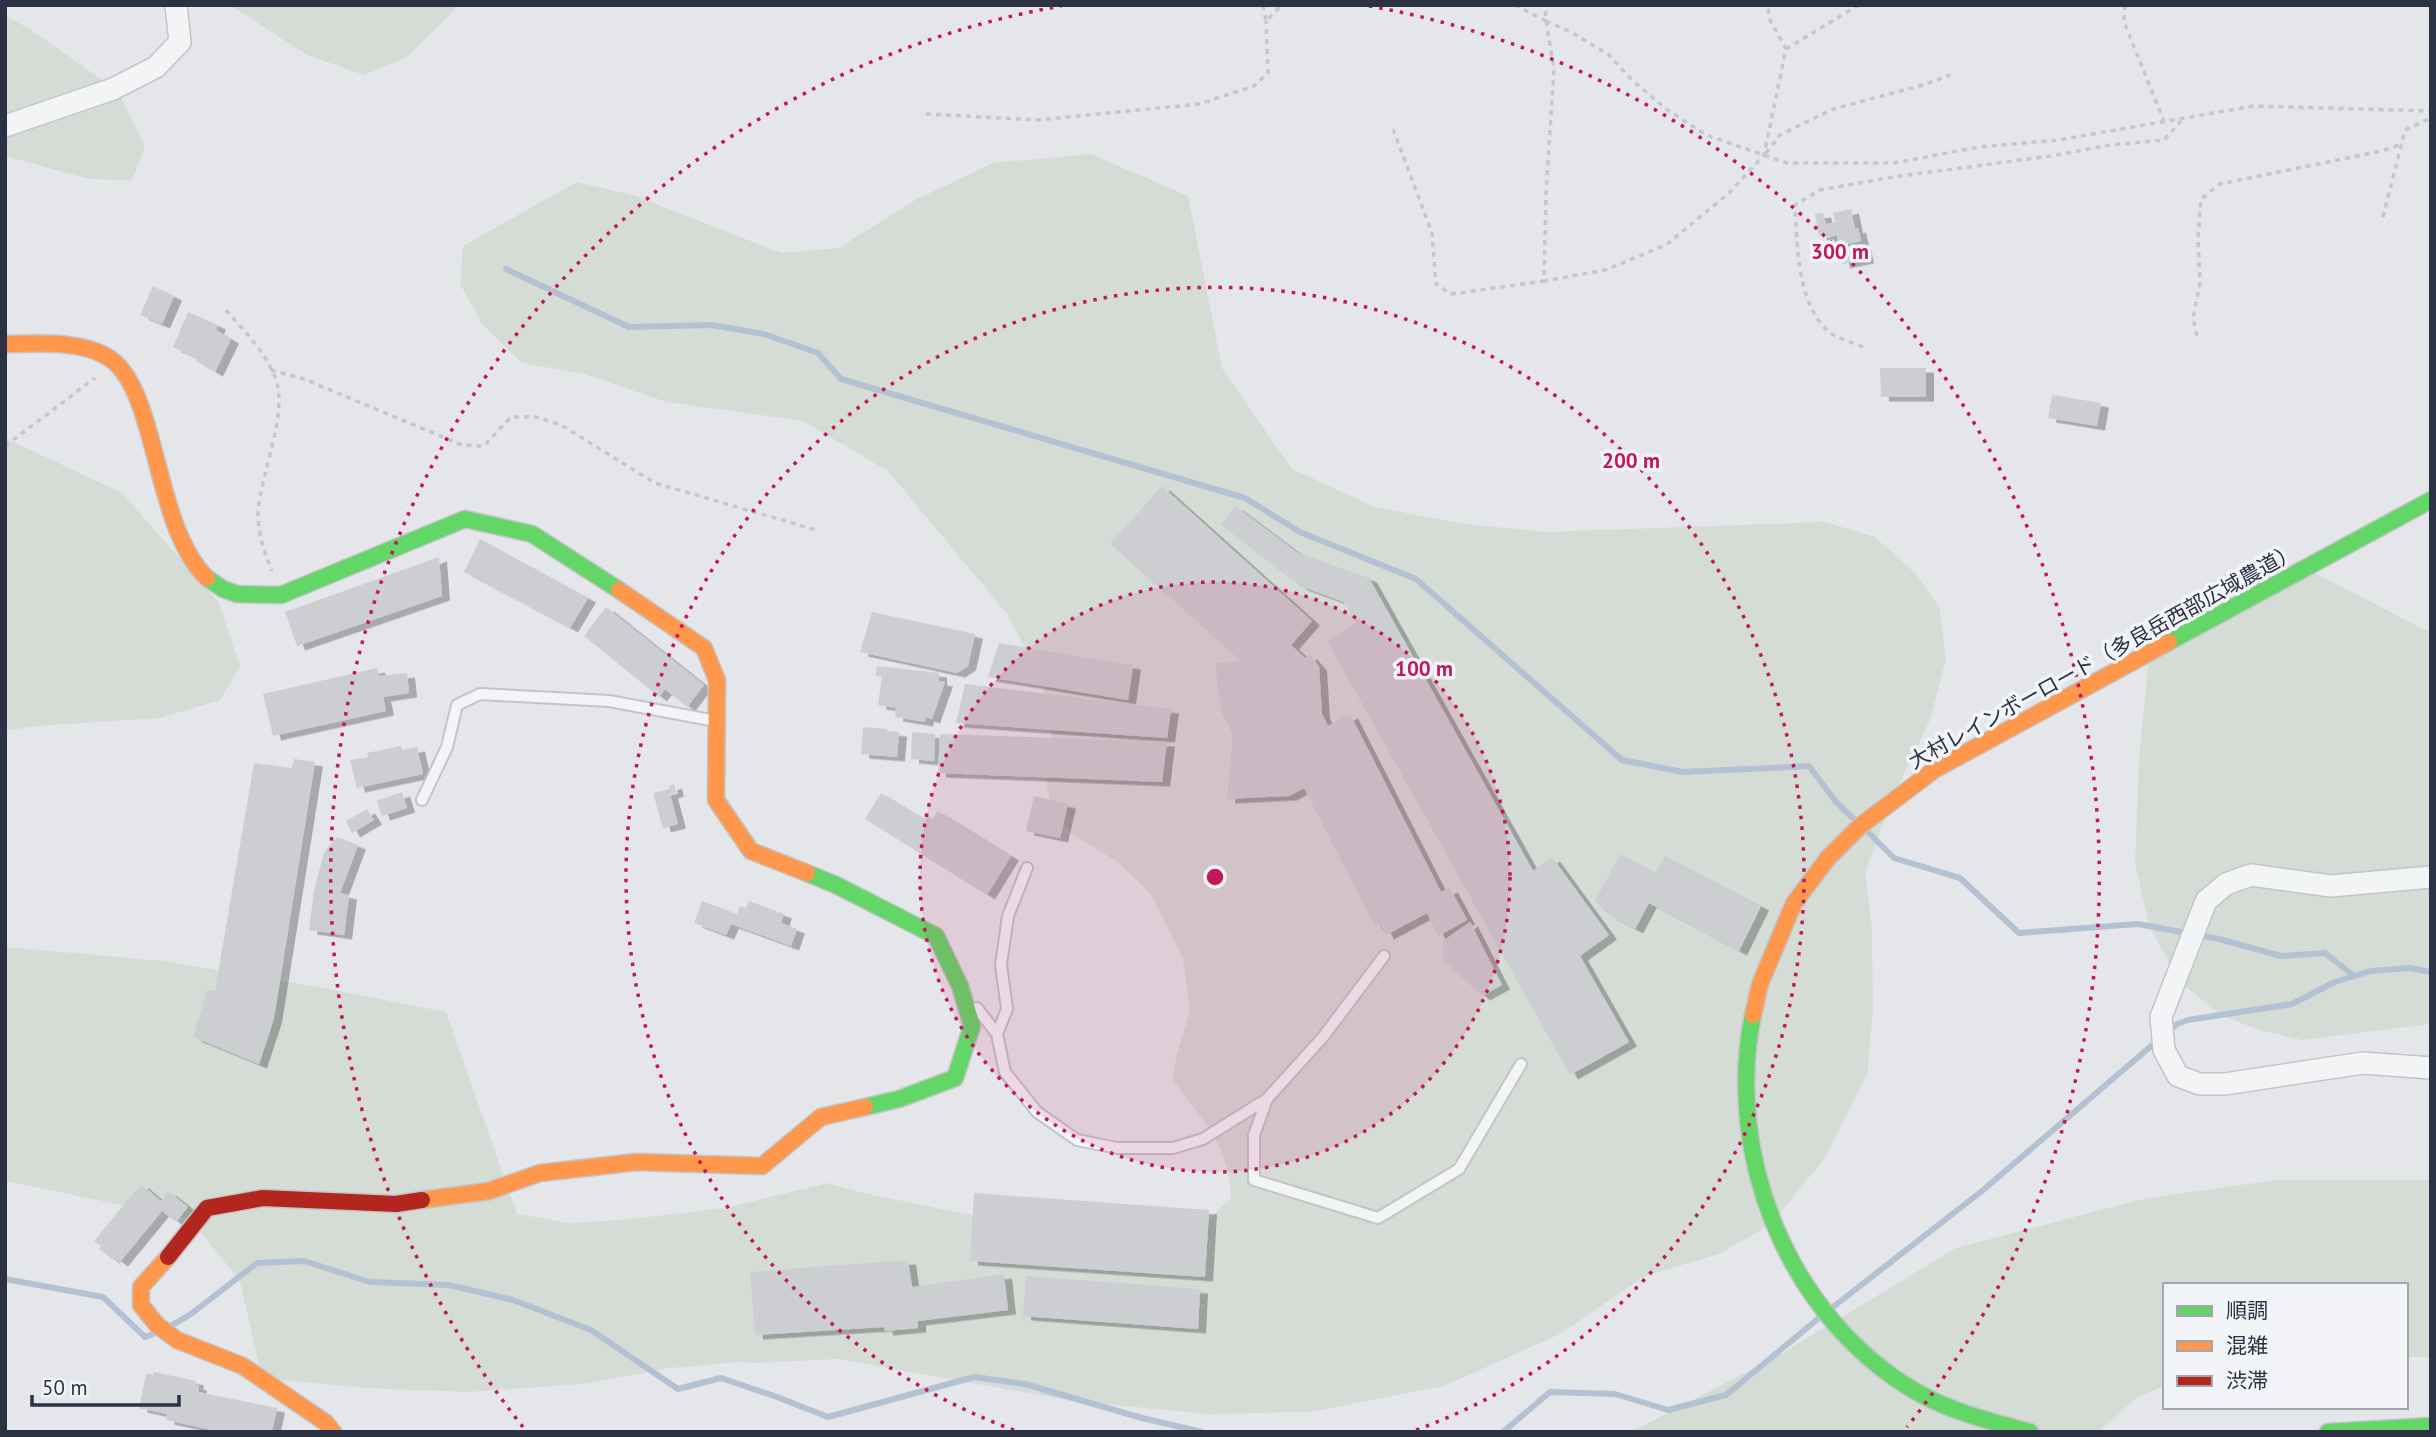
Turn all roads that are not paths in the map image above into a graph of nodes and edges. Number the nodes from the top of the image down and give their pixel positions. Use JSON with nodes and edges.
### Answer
{"nodes":[{"id":1,"x":176,"y":5,"type":"edge"},
{"id":2,"x":5,"y":126,"type":"edge"},
{"id":3,"x":5,"y":344,"type":"edge"},
{"id":4,"x":2431,"y":500,"type":"edge"},
{"id":5,"x":718,"y":722,"type":"junction"},
{"id":6,"x":422,"y":800,"type":"dead end"},
{"id":7,"x":1027,"y":868,"type":"dead end"},
{"id":8,"x":2431,"y":877,"type":"edge"},
{"id":9,"x":1384,"y":956,"type":"dead end"},
{"id":10,"x":960,"y":986,"type":"junction"},
{"id":11,"x":997,"y":1034,"type":"junction"},
{"id":12,"x":1521,"y":1064,"type":"dead end"},
{"id":13,"x":2431,"y":1068,"type":"edge"},
{"id":14,"x":1267,"y":1099,"type":"junction"},
{"id":15,"x":2431,"y":1426,"type":"edge"},
{"id":16,"x":333,"y":1432,"type":"edge"},
{"id":17,"x":2030,"y":1432,"type":"edge"},
{"id":18,"x":2329,"y":1432,"type":"edge"}],
"edges":[{"from":1,"to":2,"type":"street"},
{"from":3,"to":5,"type":"street"},
{"from":4,"to":17,"type":"street","name":"大村レインボーロード（多良岳西部広域農道）"},
{"from":5,"to":6,"type":"lane"},
{"from":5,"to":10,"type":"street"},
{"from":7,"to":11,"type":"lane"},
{"from":8,"to":13,"type":"street"},
{"from":9,"to":14,"type":"lane"},
{"from":10,"to":11,"type":"lane"},
{"from":10,"to":16,"type":"street"},
{"from":11,"to":14,"type":"lane"},
{"from":12,"to":14,"type":"lane"},
{"from":15,"to":18,"type":"street"}]}
